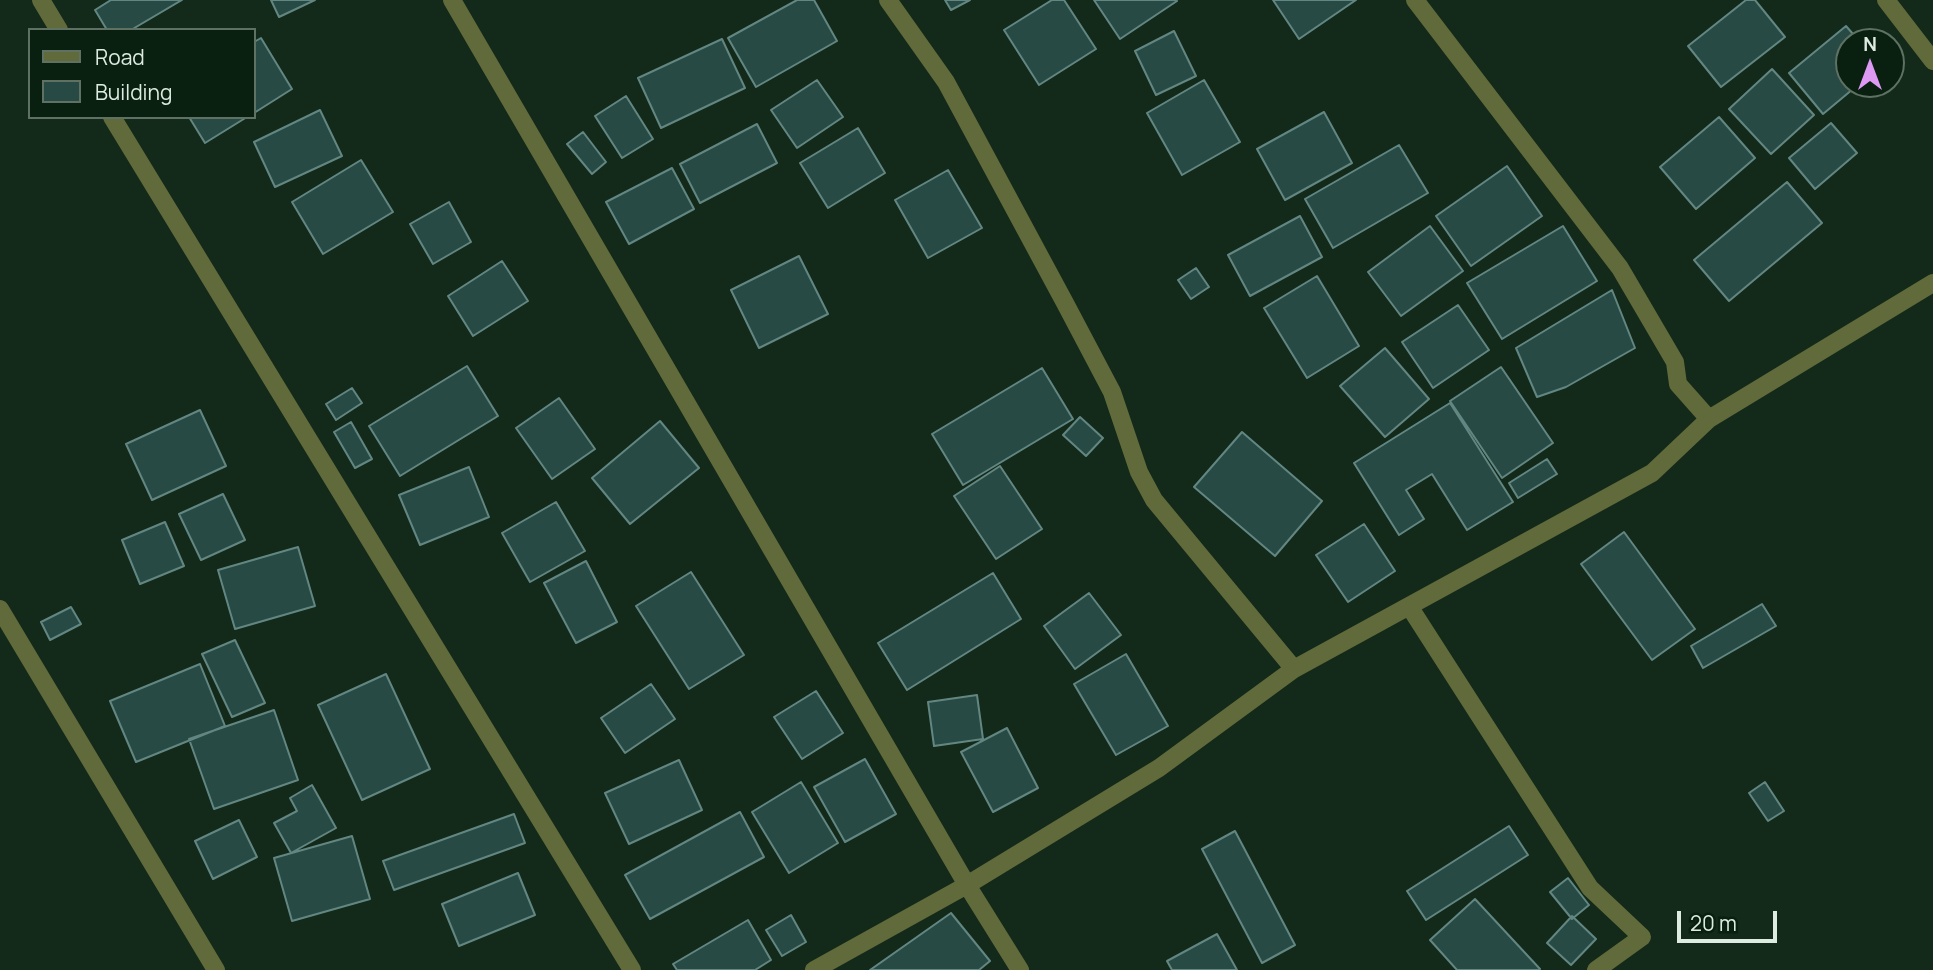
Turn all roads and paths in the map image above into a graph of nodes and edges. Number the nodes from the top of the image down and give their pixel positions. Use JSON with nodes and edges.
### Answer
{"nodes":[{"id":1,"x":41,"y":0,"type":"edge"},
{"id":2,"x":452,"y":0,"type":"edge"},
{"id":3,"x":888,"y":0,"type":"edge"},
{"id":4,"x":1415,"y":0,"type":"edge"},
{"id":5,"x":1886,"y":0,"type":"edge"},
{"id":6,"x":58,"y":28,"type":"edge"},
{"id":7,"x":1933,"y":61,"type":"edge"},
{"id":8,"x":113,"y":119,"type":"edge"},
{"id":9,"x":1933,"y":283,"type":"edge"},
{"id":10,"x":1709,"y":419,"type":"junction"},
{"id":11,"x":1409,"y":606,"type":"junction"},
{"id":12,"x":0,"y":609,"type":"edge"},
{"id":13,"x":1294,"y":669,"type":"junction"},
{"id":14,"x":967,"y":885,"type":"junction"},
{"id":15,"x":216,"y":970,"type":"edge"},
{"id":16,"x":632,"y":970,"type":"edge"},
{"id":17,"x":814,"y":970,"type":"edge"},
{"id":18,"x":1020,"y":970,"type":"edge"},
{"id":19,"x":1596,"y":970,"type":"edge"}],
"edges":[{"from":1,"to":6,"type":"street"},
{"from":2,"to":14,"type":"street"},
{"from":3,"to":13,"type":"street"},
{"from":4,"to":10,"type":"street"},
{"from":5,"to":7,"type":"street"},
{"from":8,"to":16,"type":"street"},
{"from":9,"to":10,"type":"street"},
{"from":10,"to":11,"type":"street"},
{"from":11,"to":13,"type":"street"},
{"from":11,"to":19,"type":"street"},
{"from":12,"to":15,"type":"street"},
{"from":13,"to":14,"type":"street"},
{"from":14,"to":17,"type":"street"},
{"from":14,"to":18,"type":"street"}]}
